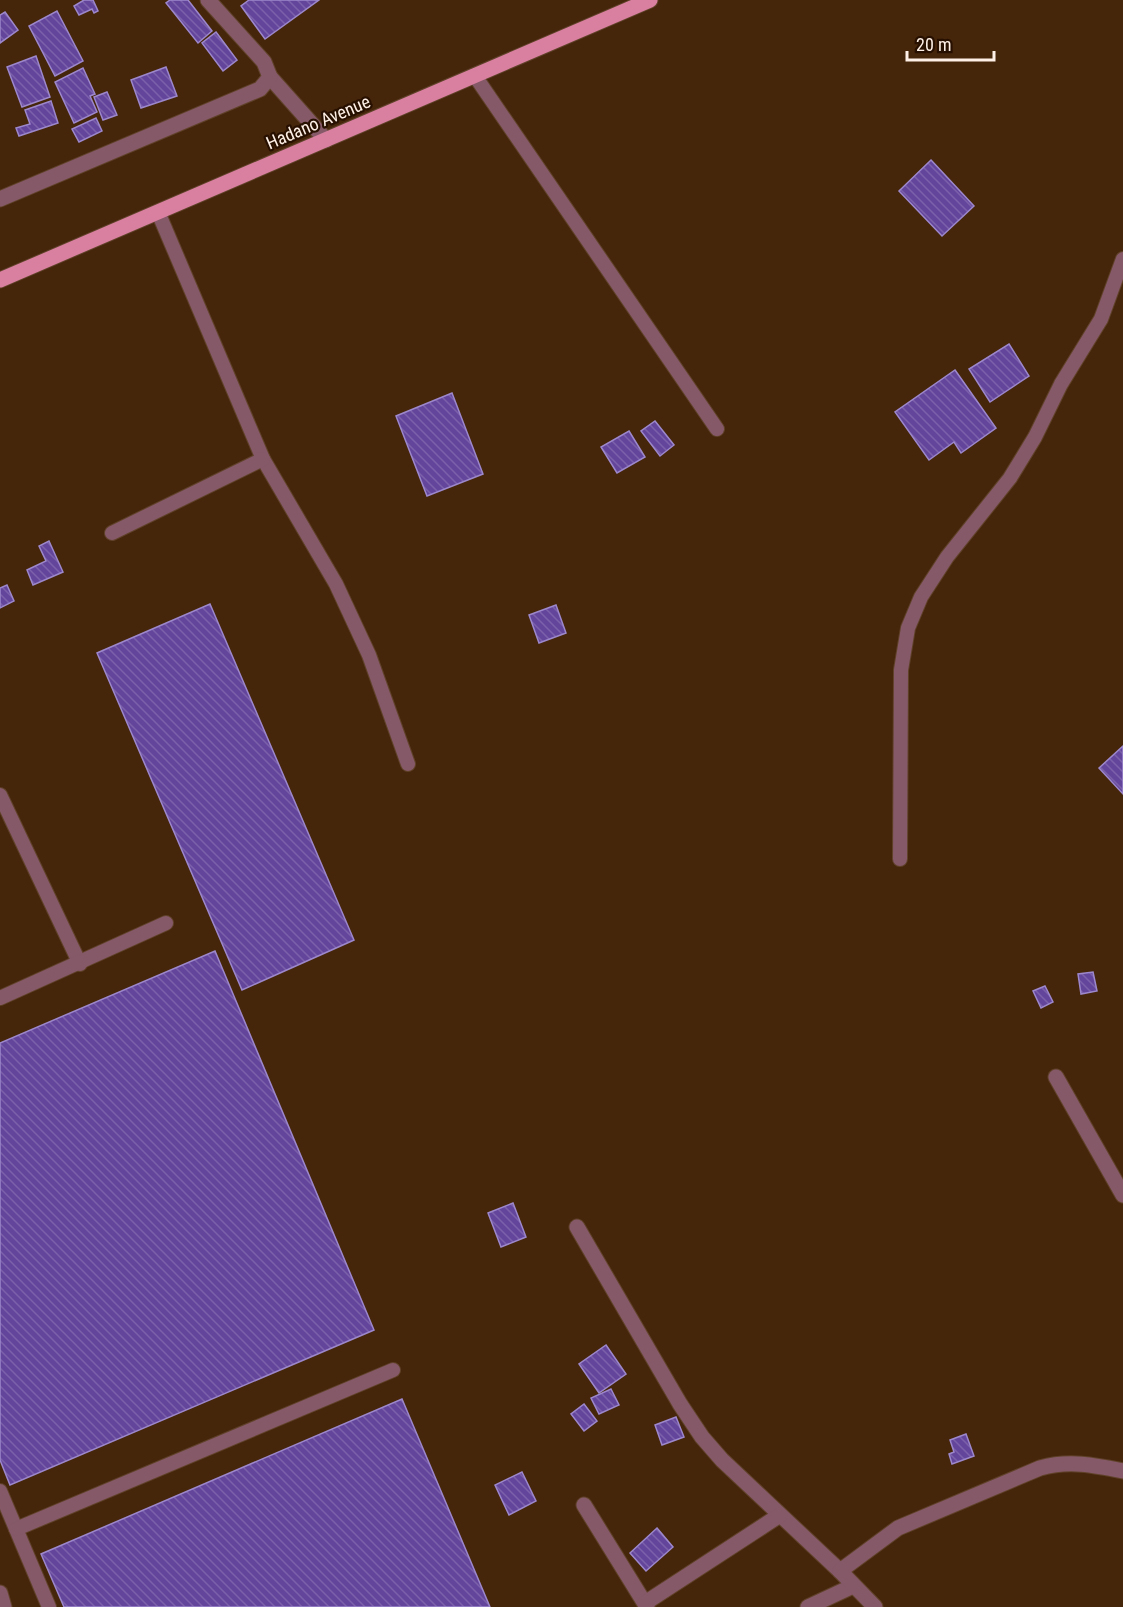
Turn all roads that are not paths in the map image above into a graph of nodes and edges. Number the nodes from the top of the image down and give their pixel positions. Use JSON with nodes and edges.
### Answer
{"nodes":[{"id":1,"x":208,"y":0,"type":"edge"},
{"id":2,"x":650,"y":0,"type":"edge"},
{"id":3,"x":475,"y":76,"type":"junction"},
{"id":4,"x":270,"y":77,"type":"junction"},
{"id":5,"x":326,"y":140,"type":"junction"},
{"id":6,"x":0,"y":199,"type":"edge"},
{"id":7,"x":158,"y":212,"type":"junction"},
{"id":8,"x":1123,"y":259,"type":"edge"},
{"id":9,"x":0,"y":280,"type":"edge"},
{"id":10,"x":717,"y":429,"type":"dead end"},
{"id":11,"x":263,"y":459,"type":"junction"},
{"id":12,"x":112,"y":532,"type":"dead end"},
{"id":13,"x":408,"y":764,"type":"dead end"},
{"id":14,"x":0,"y":795,"type":"edge"},
{"id":15,"x":900,"y":859,"type":"dead end"},
{"id":16,"x":166,"y":923,"type":"dead end"},
{"id":17,"x":80,"y":963,"type":"junction"},
{"id":18,"x":0,"y":998,"type":"edge"},
{"id":19,"x":1056,"y":1077,"type":"dead end"},
{"id":20,"x":1123,"y":1195,"type":"edge"},
{"id":21,"x":577,"y":1227,"type":"dead end"},
{"id":22,"x":393,"y":1370,"type":"dead end"},
{"id":23,"x":1123,"y":1471,"type":"edge"},
{"id":24,"x":0,"y":1491,"type":"edge"},
{"id":25,"x":584,"y":1505,"type":"dead end"},
{"id":26,"x":780,"y":1515,"type":"junction"},
{"id":27,"x":16,"y":1529,"type":"junction"},
{"id":28,"x":840,"y":1571,"type":"junction"},
{"id":29,"x":853,"y":1586,"type":"junction"},
{"id":30,"x":0,"y":1593,"type":"edge"},
{"id":31,"x":646,"y":1605,"type":"edge"},
{"id":32,"x":4,"y":1607,"type":"edge"},
{"id":33,"x":49,"y":1607,"type":"edge"},
{"id":34,"x":808,"y":1607,"type":"edge"},
{"id":35,"x":875,"y":1607,"type":"edge"}],
"edges":[{"from":1,"to":4,"type":"street"},
{"from":2,"to":3,"type":"main road","name":"Hadano Avenue"},
{"from":3,"to":5,"type":"main road","name":"Hadano Avenue"},
{"from":3,"to":10,"type":"lane"},
{"from":4,"to":5,"type":"street"},
{"from":4,"to":6,"type":"street"},
{"from":5,"to":7,"type":"main road","name":"Hadano Avenue"},
{"from":7,"to":9,"type":"main road","name":"Hadano Avenue"},
{"from":7,"to":11,"type":"lane"},
{"from":8,"to":15,"type":"lane"},
{"from":11,"to":12,"type":"lane"},
{"from":11,"to":13,"type":"lane"},
{"from":14,"to":17,"type":"lane"},
{"from":16,"to":17,"type":"lane"},
{"from":17,"to":18,"type":"lane"},
{"from":19,"to":20,"type":"street"},
{"from":21,"to":26,"type":"street"},
{"from":22,"to":27,"type":"lane"},
{"from":23,"to":28,"type":"street"},
{"from":24,"to":27,"type":"lane"},
{"from":25,"to":31,"type":"street"},
{"from":26,"to":28,"type":"street"},
{"from":26,"to":31,"type":"street"},
{"from":27,"to":33,"type":"lane"},
{"from":28,"to":29,"type":"street"},
{"from":29,"to":34,"type":"street"},
{"from":29,"to":35,"type":"street"},
{"from":30,"to":32,"type":"street"}]}
